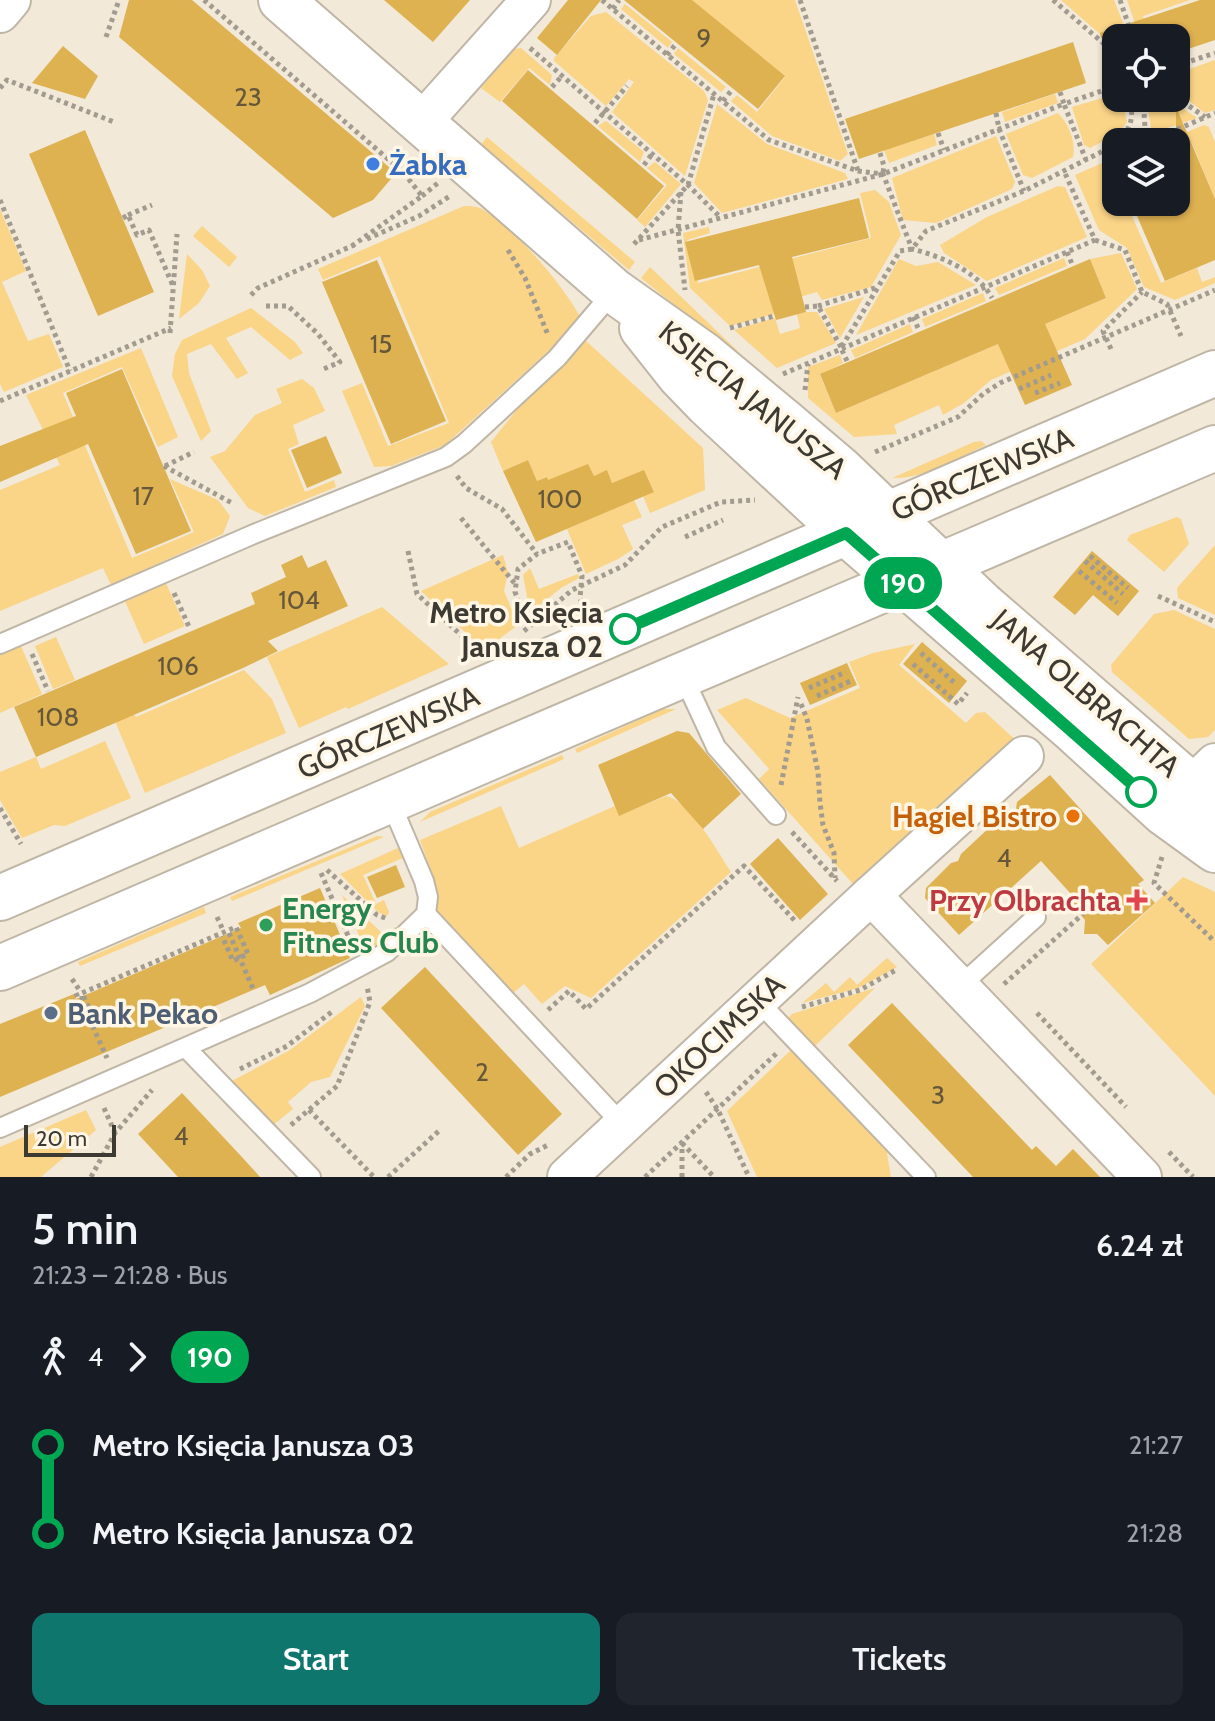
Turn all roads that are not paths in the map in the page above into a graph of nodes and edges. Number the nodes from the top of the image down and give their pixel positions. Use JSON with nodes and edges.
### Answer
{"nodes":[{"id":1,"x":11,"y":0,"type":"edge"},
{"id":2,"x":281,"y":0,"type":"edge"},
{"id":3,"x":531,"y":0,"type":"edge"},
{"id":4,"x":0,"y":13,"type":"edge"},
{"id":5,"x":422,"y":122,"type":"junction"},
{"id":6,"x":614,"y":291,"type":"junction"},
{"id":7,"x":1215,"y":373,"type":"edge"},
{"id":8,"x":1215,"y":448,"type":"edge"},
{"id":9,"x":888,"y":515,"type":"junction"},
{"id":10,"x":846,"y":533,"type":"junction"},
{"id":11,"x":919,"y":572,"type":"junction"},
{"id":12,"x":0,"y":644,"type":"edge"},
{"id":13,"x":683,"y":676,"type":"junction"},
{"id":14,"x":1024,"y":756,"type":"dead end"},
{"id":15,"x":390,"y":801,"type":"junction"},
{"id":16,"x":1190,"y":804,"type":"edge"},
{"id":17,"x":776,"y":815,"type":"road end"},
{"id":18,"x":1215,"y":850,"type":"edge"},
{"id":19,"x":856,"y":891,"type":"junction"},
{"id":20,"x":0,"y":898,"type":"edge"},
{"id":21,"x":426,"y":914,"type":"junction"},
{"id":22,"x":1036,"y":917,"type":"dead end"},
{"id":23,"x":0,"y":968,"type":"edge"},
{"id":24,"x":959,"y":987,"type":"junction"},
{"id":25,"x":757,"y":1000,"type":"junction"},
{"id":26,"x":186,"y":1048,"type":"junction"},
{"id":27,"x":623,"y":1125,"type":"junction"},
{"id":28,"x":0,"y":1128,"type":"edge"},
{"id":29,"x":1138,"y":1176,"type":"edge"},
{"id":30,"x":311,"y":1177,"type":"edge"},
{"id":31,"x":567,"y":1177,"type":"edge"},
{"id":32,"x":926,"y":1177,"type":"edge"}],
"edges":[{"from":1,"to":4,"type":"street"},
{"from":2,"to":5,"type":"main road","name":"KSIĘCIA JANUSZA"},
{"from":3,"to":5,"type":"street"},
{"from":5,"to":6,"type":"main road","name":"KSIĘCIA JANUSZA"},
{"from":6,"to":9,"type":"main road","name":"KSIĘCIA JANUSZA"},
{"from":6,"to":10,"type":"main road","name":"KSIĘCIA JANUSZA"},
{"from":6,"to":12,"type":"lane"},
{"from":7,"to":9,"type":"main road","name":"GÓRCZEWSKA"},
{"from":8,"to":11,"type":"main road"},
{"from":9,"to":10,"type":"main road","name":"GÓRCZEWSKA"},
{"from":9,"to":11,"type":"main road","name":"JANA OLBRACHTA"},
{"from":10,"to":11,"type":"main road","name":"JANA OLBRACHTA"},
{"from":10,"to":20,"type":"main road","name":"GÓRCZEWSKA"},
{"from":11,"to":13,"type":"main road"},
{"from":11,"to":16,"type":"main road","name":"JANA OLBRACHTA"},
{"from":13,"to":15,"type":"main road"},
{"from":13,"to":17,"type":"lane"},
{"from":14,"to":19,"type":"street","name":"OKOCIMSKA"},
{"from":15,"to":21,"type":"lane"},
{"from":15,"to":23,"type":"main road"},
{"from":16,"to":18,"type":"main road","name":"JANA OLBRACHTA"},
{"from":19,"to":24,"type":"street"},
{"from":19,"to":25,"type":"street","name":"OKOCIMSKA"},
{"from":21,"to":26,"type":"lane"},
{"from":21,"to":27,"type":"lane"},
{"from":22,"to":24,"type":"lane"},
{"from":24,"to":29,"type":"street"},
{"from":25,"to":27,"type":"street","name":"OKOCIMSKA"},
{"from":25,"to":32,"type":"lane"},
{"from":26,"to":28,"type":"lane"},
{"from":26,"to":30,"type":"lane"},
{"from":27,"to":31,"type":"street","name":"OKOCIMSKA"}]}
